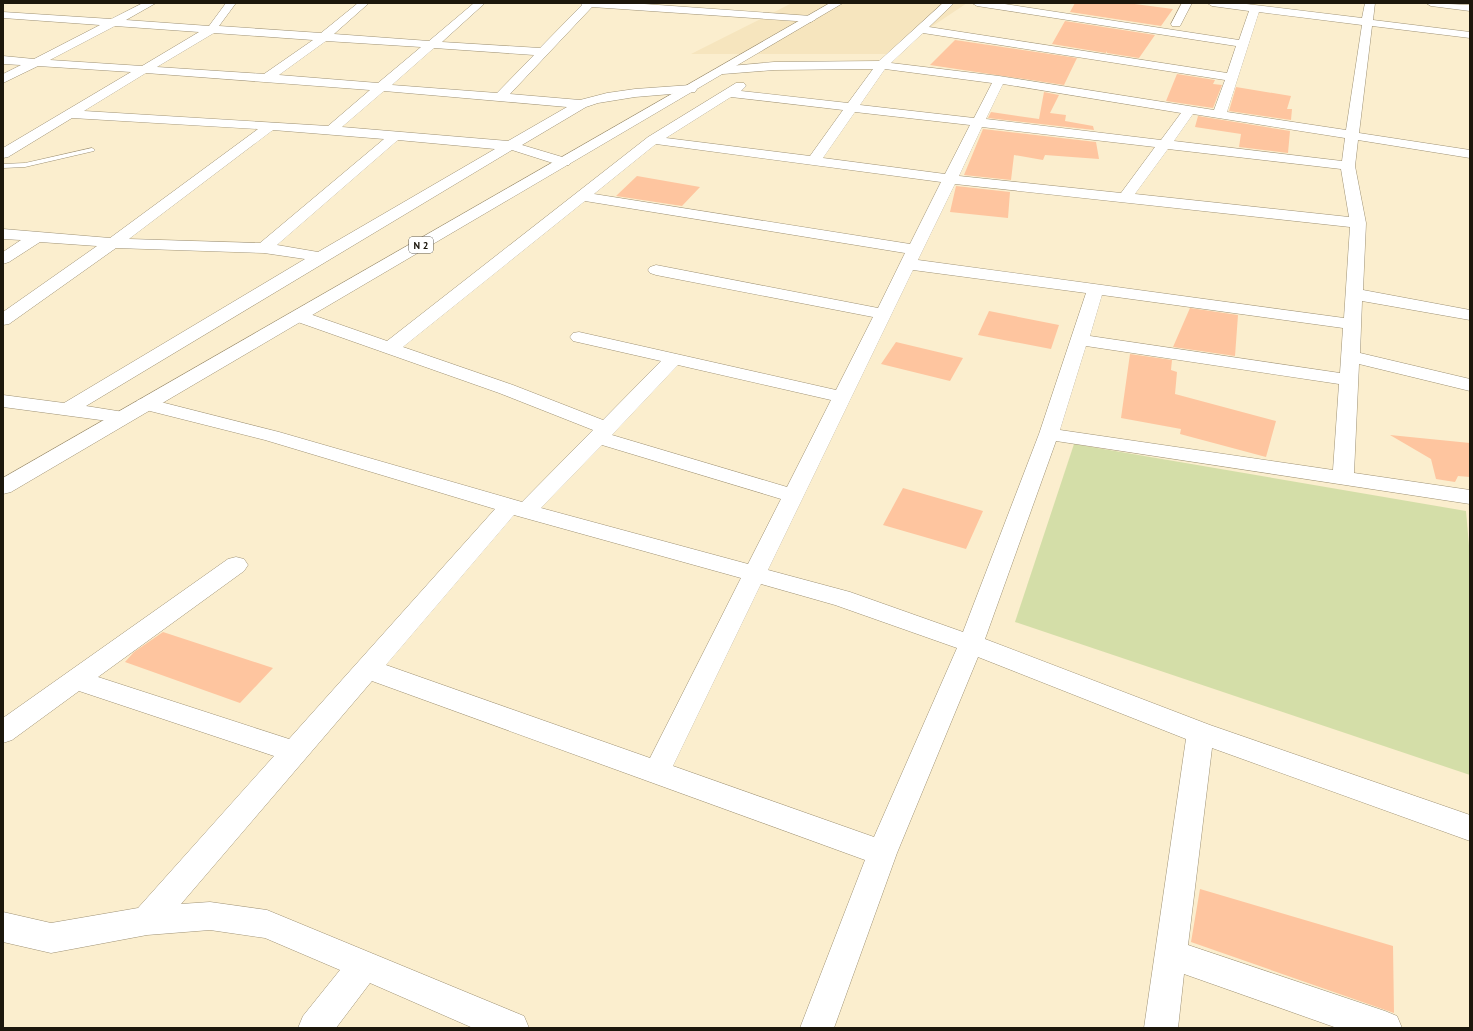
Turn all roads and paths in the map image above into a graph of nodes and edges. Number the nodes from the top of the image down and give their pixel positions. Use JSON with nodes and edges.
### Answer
{"nodes":[{"id":1,"x":151,"y":3,"type":"edge"},
{"id":2,"x":231,"y":3,"type":"edge"},
{"id":3,"x":364,"y":3,"type":"edge"},
{"id":4,"x":480,"y":3,"type":"edge"},
{"id":5,"x":585,"y":3,"type":"edge"},
{"id":6,"x":590,"y":3,"type":"edge"},
{"id":7,"x":838,"y":3,"type":"edge"},
{"id":8,"x":949,"y":3,"type":"edge"},
{"id":9,"x":977,"y":3,"type":"edge"},
{"id":10,"x":1187,"y":3,"type":"edge"},
{"id":11,"x":1212,"y":3,"type":"edge"},
{"id":12,"x":1370,"y":3,"type":"edge"},
{"id":13,"x":1431,"y":3,"type":"edge"},
{"id":14,"x":627,"y":4,"type":"edge"},
{"id":15,"x":25,"y":6,"type":"dead end"},
{"id":16,"x":1255,"y":8,"type":"junction"},
{"id":17,"x":1470,"y":8,"type":"edge"},
{"id":18,"x":4,"y":16,"type":"edge"},
{"id":19,"x":810,"y":19,"type":"junction"},
{"id":20,"x":1368,"y":22,"type":"junction"},
{"id":21,"x":112,"y":23,"type":"junction"},
{"id":22,"x":1176,"y":24,"type":"dead end"},
{"id":23,"x":212,"y":29,"type":"junction"},
{"id":24,"x":920,"y":29,"type":"junction"},
{"id":25,"x":1470,"y":35,"type":"edge"},
{"id":26,"x":324,"y":37,"type":"junction"},
{"id":27,"x":431,"y":44,"type":"junction"},
{"id":28,"x":1243,"y":44,"type":"junction"},
{"id":29,"x":544,"y":52,"type":"junction"},
{"id":30,"x":3,"y":60,"type":"edge"},
{"id":31,"x":35,"y":63,"type":"junction"},
{"id":32,"x":882,"y":65,"type":"junction"},
{"id":33,"x":774,"y":66,"type":"junction"},
{"id":34,"x":145,"y":69,"type":"junction"},
{"id":35,"x":723,"y":70,"type":"junction"},
{"id":36,"x":267,"y":78,"type":"junction"},
{"id":37,"x":1231,"y":78,"type":"junction"},
{"id":38,"x":3,"y":79,"type":"edge"},
{"id":39,"x":999,"y":80,"type":"junction"},
{"id":40,"x":381,"y":86,"type":"junction"},
{"id":41,"x":691,"y":89,"type":"junction"},
{"id":42,"x":728,"y":93,"type":"junction"},
{"id":43,"x":500,"y":97,"type":"junction"},
{"id":44,"x":582,"y":104,"type":"junction"},
{"id":45,"x":851,"y":108,"type":"junction"},
{"id":46,"x":1190,"y":110,"type":"junction"},
{"id":47,"x":70,"y":114,"type":"junction"},
{"id":48,"x":1219,"y":114,"type":"junction"},
{"id":49,"x":978,"y":123,"type":"junction"},
{"id":50,"x":271,"y":126,"type":"junction"},
{"id":51,"x":331,"y":130,"type":"junction"},
{"id":52,"x":395,"y":136,"type":"junction"},
{"id":53,"x":1352,"y":136,"type":"junction"},
{"id":54,"x":653,"y":140,"type":"junction"},
{"id":55,"x":1164,"y":145,"type":"junction"},
{"id":56,"x":512,"y":146,"type":"junction"},
{"id":57,"x":92,"y":150,"type":"dead end"},
{"id":58,"x":3,"y":154,"type":"edge"},
{"id":59,"x":1470,"y":154,"type":"edge"},
{"id":60,"x":814,"y":161,"type":"junction"},
{"id":61,"x":564,"y":162,"type":"junction"},
{"id":62,"x":3,"y":166,"type":"edge"},
{"id":63,"x":1348,"y":166,"type":"junction"},
{"id":64,"x":950,"y":179,"type":"junction"},
{"id":65,"x":582,"y":196,"type":"junction"},
{"id":66,"x":1125,"y":198,"type":"junction"},
{"id":67,"x":1358,"y":223,"type":"junction"},
{"id":68,"x":3,"y":234,"type":"edge"},
{"id":69,"x":37,"y":237,"type":"junction"},
{"id":70,"x":113,"y":243,"type":"junction"},
{"id":71,"x":264,"y":248,"type":"junction"},
{"id":72,"x":321,"y":257,"type":"junction"},
{"id":73,"x":911,"y":257,"type":"junction"},
{"id":74,"x":3,"y":259,"type":"edge"},
{"id":75,"x":656,"y":270,"type":"dead end"},
{"id":76,"x":1096,"y":289,"type":"junction"},
{"id":77,"x":1354,"y":294,"type":"junction"},
{"id":78,"x":883,"y":314,"type":"junction"},
{"id":79,"x":1470,"y":315,"type":"edge"},
{"id":80,"x":298,"y":316,"type":"junction"},
{"id":81,"x":3,"y":320,"type":"edge"},
{"id":82,"x":1352,"y":324,"type":"junction"},
{"id":83,"x":579,"y":337,"type":"dead end"},
{"id":84,"x":1080,"y":340,"type":"junction"},
{"id":85,"x":391,"y":347,"type":"junction"},
{"id":86,"x":1350,"y":356,"type":"junction"},
{"id":87,"x":672,"y":360,"type":"junction"},
{"id":88,"x":1349,"y":380,"type":"junction"},
{"id":89,"x":1470,"y":385,"type":"edge"},
{"id":90,"x":842,"y":397,"type":"junction"},
{"id":91,"x":3,"y":401,"type":"edge"},
{"id":92,"x":145,"y":404,"type":"junction"},
{"id":93,"x":68,"y":410,"type":"junction"},
{"id":94,"x":123,"y":417,"type":"junction"},
{"id":95,"x":602,"y":433,"type":"junction"},
{"id":96,"x":1049,"y":434,"type":"junction"},
{"id":97,"x":1343,"y":478,"type":"junction"},
{"id":98,"x":3,"y":487,"type":"edge"},
{"id":99,"x":793,"y":496,"type":"junction"},
{"id":100,"x":1470,"y":497,"type":"edge"},
{"id":101,"x":518,"y":509,"type":"junction"},
{"id":102,"x":236,"y":565,"type":"dead end"},
{"id":103,"x":755,"y":573,"type":"junction"},
{"id":104,"x":971,"y":644,"type":"junction"},
{"id":105,"x":368,"y":669,"type":"junction"},
{"id":106,"x":76,"y":680,"type":"junction"},
{"id":107,"x":3,"y":732,"type":"edge"},
{"id":108,"x":1200,"y":732,"type":"junction"},
{"id":109,"x":295,"y":752,"type":"junction"},
{"id":110,"x":656,"y":773,"type":"junction"},
{"id":111,"x":1470,"y":828,"type":"edge"},
{"id":112,"x":882,"y":853,"type":"junction"},
{"id":113,"x":147,"y":921,"type":"junction"},
{"id":114,"x":3,"y":927,"type":"edge"},
{"id":115,"x":1170,"y":954,"type":"junction"},
{"id":116,"x":364,"y":965,"type":"junction"},
{"id":117,"x":315,"y":1028,"type":"edge"},
{"id":118,"x":512,"y":1028,"type":"edge"},
{"id":119,"x":817,"y":1028,"type":"edge"},
{"id":120,"x":1161,"y":1028,"type":"edge"},
{"id":121,"x":1385,"y":1028,"type":"edge"}],
"edges":[{"from":1,"to":21,"type":"main road"},
{"from":2,"to":23,"type":"main road"},
{"from":3,"to":26,"type":"main road"},
{"from":4,"to":27,"type":"main road"},
{"from":5,"to":6,"type":"main road"},
{"from":6,"to":14,"type":"main road"},
{"from":6,"to":29,"type":"main road"},
{"from":7,"to":19,"type":"main road","number":"N 2"},
{"from":8,"to":24,"type":"main road"},
{"from":9,"to":28,"type":"main road"},
{"from":10,"to":22,"type":"main road"},
{"from":11,"to":16,"type":"main road"},
{"from":12,"to":20,"type":"main road"},
{"from":13,"to":17,"type":"main road"},
{"from":14,"to":19,"type":"main road"},
{"from":15,"to":18,"type":"main road"},
{"from":16,"to":20,"type":"main road"},
{"from":16,"to":28,"type":"main road"},
{"from":18,"to":21,"type":"main road"},
{"from":19,"to":35,"type":"main road","number":"N 2"},
{"from":20,"to":25,"type":"main road"},
{"from":20,"to":53,"type":"main road"},
{"from":21,"to":23,"type":"main road"},
{"from":21,"to":31,"type":"main road"},
{"from":23,"to":26,"type":"main road"},
{"from":23,"to":34,"type":"main road"},
{"from":24,"to":32,"type":"main road"},
{"from":24,"to":37,"type":"main road"},
{"from":26,"to":27,"type":"main road"},
{"from":26,"to":36,"type":"main road"},
{"from":27,"to":29,"type":"main road"},
{"from":27,"to":40,"type":"main road"},
{"from":28,"to":37,"type":"main road"},
{"from":29,"to":43,"type":"main road"},
{"from":30,"to":31,"type":"main road"},
{"from":31,"to":34,"type":"main road"},
{"from":31,"to":38,"type":"main road"},
{"from":32,"to":33,"type":"main road"},
{"from":32,"to":39,"type":"main road"},
{"from":32,"to":45,"type":"main road"},
{"from":33,"to":35,"type":"main road"},
{"from":33,"to":42,"type":"main road"},
{"from":34,"to":36,"type":"main road"},
{"from":34,"to":47,"type":"main road"},
{"from":35,"to":41,"type":"main road","number":"N 2"},
{"from":36,"to":40,"type":"main road"},
{"from":37,"to":48,"type":"main road"},
{"from":39,"to":46,"type":"main road"},
{"from":39,"to":49,"type":"main road"},
{"from":40,"to":43,"type":"main road"},
{"from":40,"to":51,"type":"main road"},
{"from":41,"to":44,"type":"main road"},
{"from":41,"to":61,"type":"main road","number":"N 2"},
{"from":42,"to":45,"type":"main road"},
{"from":42,"to":54,"type":"main road"},
{"from":43,"to":44,"type":"main road"},
{"from":44,"to":56,"type":"main road"},
{"from":45,"to":49,"type":"main road"},
{"from":45,"to":60,"type":"main road"},
{"from":46,"to":48,"type":"main road"},
{"from":46,"to":55,"type":"main road"},
{"from":47,"to":50,"type":"main road"},
{"from":47,"to":58,"type":"main road"},
{"from":48,"to":53,"type":"main road"},
{"from":49,"to":55,"type":"main road"},
{"from":49,"to":64,"type":"main road"},
{"from":50,"to":51,"type":"main road"},
{"from":50,"to":70,"type":"main road"},
{"from":51,"to":52,"type":"main road"},
{"from":52,"to":56,"type":"main road"},
{"from":52,"to":71,"type":"main road"},
{"from":53,"to":59,"type":"main road"},
{"from":53,"to":63,"type":"main road"},
{"from":54,"to":60,"type":"main road"},
{"from":54,"to":65,"type":"main road"},
{"from":55,"to":63,"type":"main road"},
{"from":55,"to":66,"type":"main road"},
{"from":56,"to":61,"type":"main road"},
{"from":56,"to":72,"type":"main road"},
{"from":57,"to":62,"type":"lane"},
{"from":60,"to":64,"type":"main road"},
{"from":61,"to":80,"type":"main road","number":"N 2"},
{"from":63,"to":67,"type":"main road"},
{"from":64,"to":66,"type":"main road"},
{"from":64,"to":73,"type":"main road"},
{"from":65,"to":73,"type":"main road"},
{"from":65,"to":85,"type":"main road"},
{"from":66,"to":67,"type":"main road"},
{"from":67,"to":77,"type":"main road"},
{"from":68,"to":69,"type":"main road"},
{"from":69,"to":70,"type":"main road"},
{"from":69,"to":74,"type":"main road"},
{"from":70,"to":71,"type":"main road"},
{"from":70,"to":81,"type":"main road"},
{"from":71,"to":72,"type":"main road"},
{"from":72,"to":93,"type":"main road"},
{"from":73,"to":76,"type":"main road"},
{"from":73,"to":78,"type":"main road"},
{"from":75,"to":78,"type":"main road"},
{"from":76,"to":82,"type":"main road"},
{"from":76,"to":84,"type":"main road"},
{"from":77,"to":79,"type":"main road"},
{"from":77,"to":82,"type":"main road"},
{"from":78,"to":90,"type":"main road"},
{"from":80,"to":85,"type":"main road"},
{"from":80,"to":92,"type":"main road","number":"N 2"},
{"from":82,"to":86,"type":"main road"},
{"from":83,"to":87,"type":"main road"},
{"from":84,"to":88,"type":"main road"},
{"from":84,"to":96,"type":"main road"},
{"from":85,"to":95,"type":"main road"},
{"from":86,"to":88,"type":"main road"},
{"from":86,"to":89,"type":"main road"},
{"from":87,"to":90,"type":"main road"},
{"from":87,"to":95,"type":"main road"},
{"from":88,"to":97,"type":"main road"},
{"from":90,"to":99,"type":"main road"},
{"from":91,"to":93,"type":"main road"},
{"from":92,"to":94,"type":"main road","number":"N 2"},
{"from":92,"to":101,"type":"main road"},
{"from":93,"to":94,"type":"main road"},
{"from":94,"to":98,"type":"main road","number":"N 2"},
{"from":95,"to":99,"type":"main road"},
{"from":95,"to":101,"type":"main road"},
{"from":96,"to":97,"type":"main road"},
{"from":96,"to":104,"type":"main road"},
{"from":97,"to":100,"type":"main road"},
{"from":99,"to":103,"type":"main road"},
{"from":101,"to":103,"type":"main road"},
{"from":101,"to":105,"type":"main road"},
{"from":102,"to":106,"type":"main road"},
{"from":103,"to":104,"type":"main road"},
{"from":103,"to":110,"type":"main road"},
{"from":104,"to":108,"type":"main road"},
{"from":104,"to":112,"type":"main road"},
{"from":105,"to":109,"type":"main road"},
{"from":105,"to":110,"type":"main road"},
{"from":106,"to":107,"type":"main road"},
{"from":106,"to":109,"type":"main road"},
{"from":108,"to":111,"type":"main road"},
{"from":108,"to":115,"type":"main road"},
{"from":109,"to":113,"type":"main road"},
{"from":110,"to":112,"type":"main road"},
{"from":112,"to":119,"type":"main road"},
{"from":113,"to":114,"type":"main road"},
{"from":113,"to":116,"type":"main road"},
{"from":115,"to":120,"type":"main road"},
{"from":115,"to":121,"type":"main road"},
{"from":116,"to":117,"type":"main road"},
{"from":116,"to":118,"type":"main road"}]}
